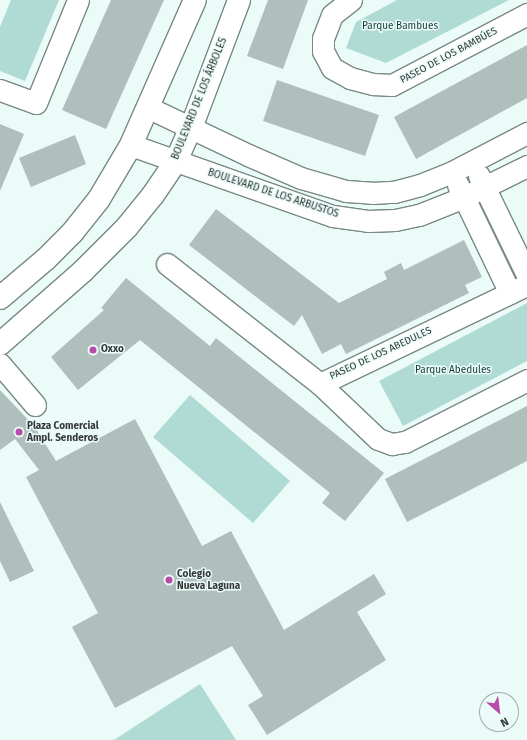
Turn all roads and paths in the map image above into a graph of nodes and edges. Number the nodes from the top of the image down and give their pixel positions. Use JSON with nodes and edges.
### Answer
{"nodes":[{"id":1,"x":78,"y":0,"type":"edge"},
{"id":2,"x":195,"y":0,"type":"edge"},
{"id":3,"x":239,"y":0,"type":"edge"},
{"id":4,"x":351,"y":0,"type":"edge"},
{"id":5,"x":527,"y":14,"type":"edge"},
{"id":6,"x":0,"y":90,"type":"edge"},
{"id":7,"x":147,"y":107,"type":"junction"},
{"id":8,"x":191,"y":128,"type":"junction"},
{"id":9,"x":527,"y":133,"type":"edge"},
{"id":10,"x":131,"y":145,"type":"junction"},
{"id":11,"x":176,"y":161,"type":"junction"},
{"id":12,"x":472,"y":161,"type":"junction"},
{"id":13,"x":527,"y":166,"type":"edge"},
{"id":14,"x":452,"y":172,"type":"junction"},
{"id":15,"x":485,"y":188,"type":"junction"},
{"id":16,"x":464,"y":197,"type":"junction"},
{"id":17,"x":167,"y":264,"type":"dead end"},
{"id":18,"x":527,"y":275,"type":"edge"},
{"id":19,"x":518,"y":289,"type":"edge"},
{"id":20,"x":2,"y":293,"type":"edge"},
{"id":21,"x":0,"y":344,"type":"edge"},
{"id":22,"x":0,"y":364,"type":"edge"},
{"id":23,"x":527,"y":380,"type":"edge"},
{"id":24,"x":320,"y":384,"type":"junction"},
{"id":25,"x":34,"y":405,"type":"dead end"}],
"edges":[{"from":1,"to":6,"type":"street"},
{"from":2,"to":7,"type":"main road"},
{"from":3,"to":8,"type":"main road","name":"BOULEVARD DE LOS ÁRBOLES"},
{"from":4,"to":5,"type":"street","name":"PASEO DE LOS BAMBÚES"},
{"from":7,"to":8,"type":"street"},
{"from":7,"to":10,"type":"main road"},
{"from":8,"to":11,"type":"main road","name":"BOULEVARD DE LOS ÁRBOLES"},
{"from":8,"to":14,"type":"street"},
{"from":9,"to":12,"type":"street"},
{"from":10,"to":11,"type":"street","name":"BOULEVARD DE LOS ARBUSTOS"},
{"from":10,"to":20,"type":"main road"},
{"from":11,"to":16,"type":"street","name":"BOULEVARD DE LOS ARBUSTOS"},
{"from":11,"to":21,"type":"main road","name":"BOULEVARD DE LOS ÁRBOLES"},
{"from":12,"to":14,"type":"street"},
{"from":12,"to":15,"type":"street"},
{"from":13,"to":15,"type":"street","name":"BOULEVARD DE LOS ARBUSTOS"},
{"from":14,"to":16,"type":"street","name":"PASEO DE LOS ABEDULES"},
{"from":15,"to":16,"type":"street","name":"BOULEVARD DE LOS ARBUSTOS"},
{"from":15,"to":18,"type":"street"},
{"from":16,"to":19,"type":"street","name":"PASEO DE LOS ABEDULES"},
{"from":17,"to":24,"type":"street","name":"PASEO DE LOS ABEDULES"},
{"from":19,"to":24,"type":"street","name":"PASEO DE LOS ABEDULES"},
{"from":22,"to":25,"type":"street"},
{"from":23,"to":24,"type":"street"}]}
